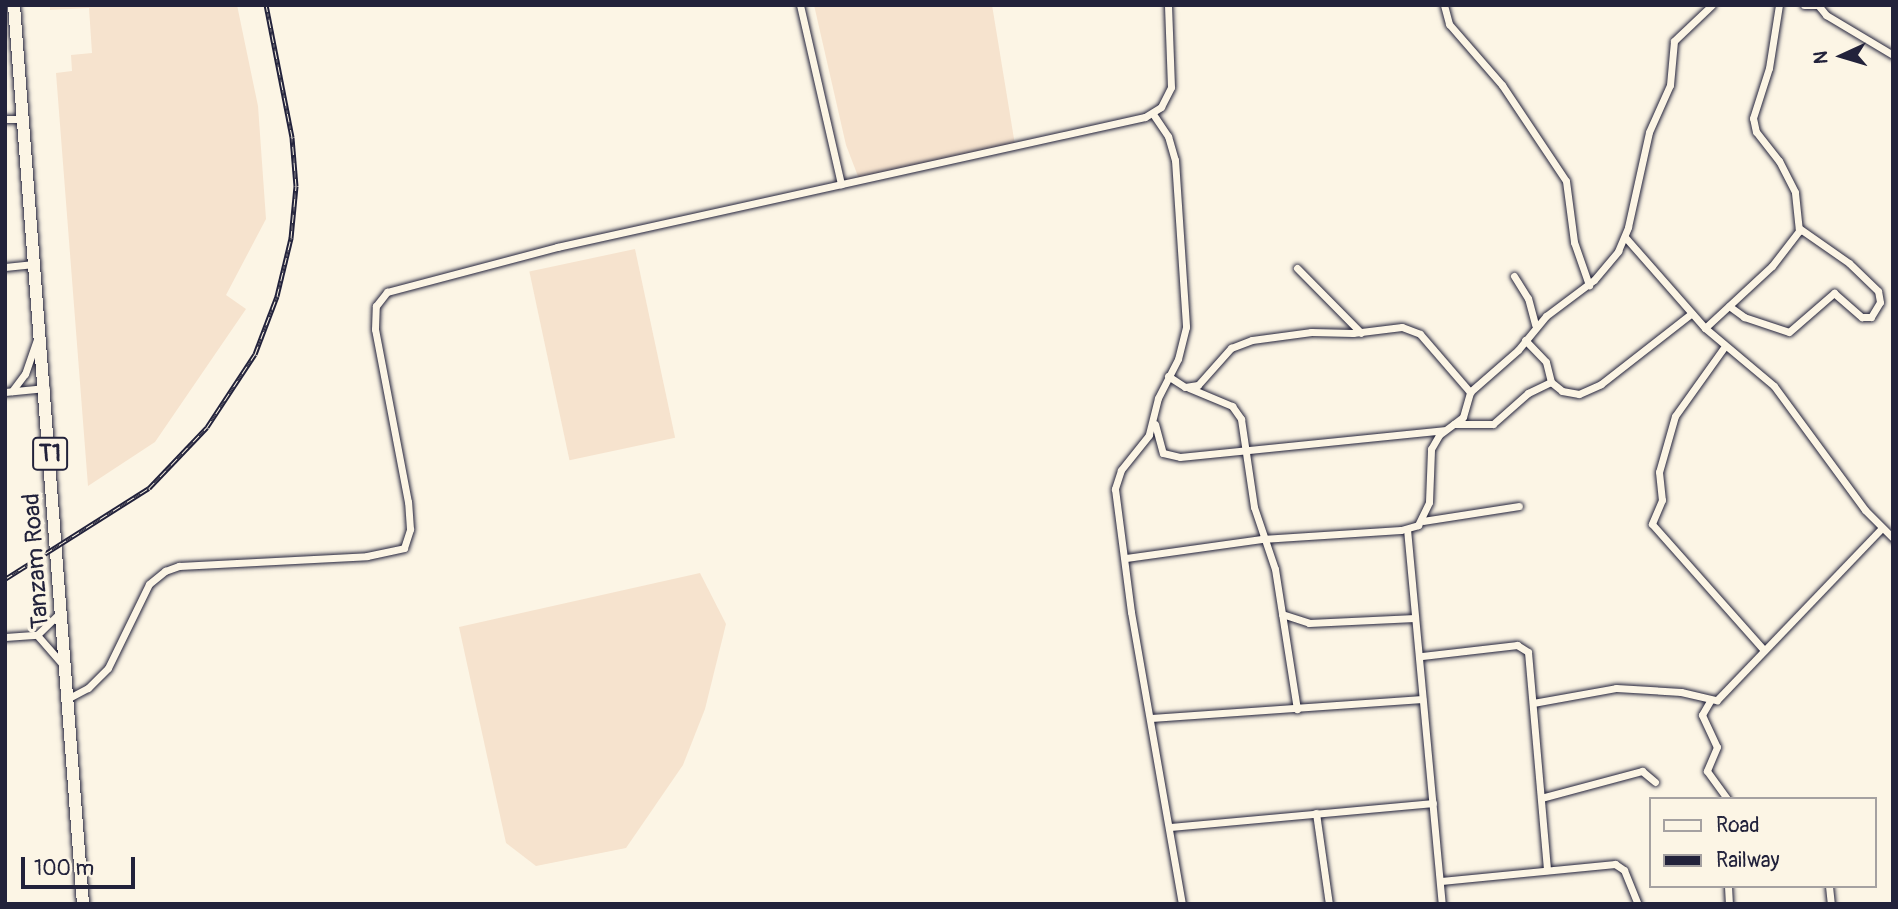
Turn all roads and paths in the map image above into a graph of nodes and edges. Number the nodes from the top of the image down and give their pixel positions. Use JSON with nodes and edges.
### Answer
{"nodes":[{"id":1,"x":14,"y":5,"type":"edge"},
{"id":2,"x":800,"y":5,"type":"edge"},
{"id":3,"x":1168,"y":5,"type":"edge"},
{"id":4,"x":1444,"y":5,"type":"edge"},
{"id":5,"x":1712,"y":5,"type":"edge"},
{"id":6,"x":1779,"y":5,"type":"edge"},
{"id":7,"x":1804,"y":5,"type":"edge"},
{"id":8,"x":1817,"y":5,"type":"edge"},
{"id":9,"x":1893,"y":55,"type":"edge"},
{"id":10,"x":1153,"y":114,"type":"junction"},
{"id":11,"x":5,"y":119,"type":"edge"},
{"id":12,"x":23,"y":119,"type":"junction"},
{"id":13,"x":841,"y":184,"type":"junction"},
{"id":14,"x":1799,"y":228,"type":"junction"},
{"id":15,"x":1625,"y":237,"type":"junction"},
{"id":16,"x":34,"y":264,"type":"junction"},
{"id":17,"x":5,"y":267,"type":"edge"},
{"id":18,"x":1297,"y":268,"type":"dead end"},
{"id":19,"x":1514,"y":276,"type":"dead end"},
{"id":20,"x":1589,"y":285,"type":"junction"},
{"id":21,"x":1729,"y":306,"type":"junction"},
{"id":22,"x":1692,"y":313,"type":"junction"},
{"id":23,"x":1535,"y":326,"type":"junction"},
{"id":24,"x":1705,"y":328,"type":"junction"},
{"id":25,"x":40,"y":332,"type":"junction"},
{"id":26,"x":1361,"y":333,"type":"junction"},
{"id":27,"x":1525,"y":340,"type":"junction"},
{"id":28,"x":1724,"y":346,"type":"junction"},
{"id":29,"x":1168,"y":376,"type":"junction"},
{"id":30,"x":1551,"y":382,"type":"junction"},
{"id":31,"x":46,"y":388,"type":"junction"},
{"id":32,"x":1189,"y":388,"type":"junction"},
{"id":33,"x":8,"y":391,"type":"edge"},
{"id":34,"x":1470,"y":392,"type":"junction"},
{"id":35,"x":1154,"y":420,"type":"junction"},
{"id":36,"x":1454,"y":424,"type":"junction"},
{"id":37,"x":1444,"y":430,"type":"junction"},
{"id":38,"x":1247,"y":450,"type":"junction"},
{"id":39,"x":1519,"y":506,"type":"dead end"},
{"id":40,"x":1423,"y":521,"type":"junction"},
{"id":41,"x":1881,"y":529,"type":"junction"},
{"id":42,"x":1407,"y":530,"type":"junction"},
{"id":43,"x":1893,"y":538,"type":"edge"},
{"id":44,"x":1262,"y":539,"type":"junction"},
{"id":45,"x":1126,"y":558,"type":"junction"},
{"id":46,"x":61,"y":611,"type":"junction"},
{"id":47,"x":1282,"y":614,"type":"junction"},
{"id":48,"x":1415,"y":618,"type":"junction"},
{"id":49,"x":37,"y":635,"type":"junction"},
{"id":50,"x":5,"y":637,"type":"edge"},
{"id":51,"x":1764,"y":650,"type":"junction"},
{"id":52,"x":1422,"y":656,"type":"junction"},
{"id":53,"x":65,"y":668,"type":"junction"},
{"id":54,"x":67,"y":699,"type":"junction"},
{"id":55,"x":1422,"y":699,"type":"junction"},
{"id":56,"x":1710,"y":701,"type":"junction"},
{"id":57,"x":1533,"y":703,"type":"junction"},
{"id":58,"x":1297,"y":709,"type":"junction"},
{"id":59,"x":1152,"y":718,"type":"junction"},
{"id":60,"x":1655,"y":782,"type":"dead end"},
{"id":61,"x":1726,"y":797,"type":"edge"},
{"id":62,"x":1541,"y":798,"type":"junction"},
{"id":63,"x":1433,"y":803,"type":"junction"},
{"id":64,"x":1316,"y":813,"type":"junction"},
{"id":65,"x":1171,"y":827,"type":"junction"},
{"id":66,"x":1547,"y":870,"type":"junction"},
{"id":67,"x":1441,"y":881,"type":"junction"},
{"id":68,"x":83,"y":904,"type":"edge"},
{"id":69,"x":1182,"y":904,"type":"edge"},
{"id":70,"x":1329,"y":904,"type":"edge"},
{"id":71,"x":1442,"y":904,"type":"edge"},
{"id":72,"x":1638,"y":904,"type":"edge"}],
"edges":[{"from":1,"to":12,"type":"highway","name":"Tanzam Road","number":"T1"},
{"from":2,"to":13,"type":"street"},
{"from":3,"to":10,"type":"street"},
{"from":4,"to":20,"type":"street"},
{"from":5,"to":15,"type":"street"},
{"from":6,"to":14,"type":"street"},
{"from":7,"to":8,"type":"street"},
{"from":8,"to":9,"type":"street"},
{"from":10,"to":13,"type":"street"},
{"from":10,"to":29,"type":"street"},
{"from":11,"to":12,"type":"street"},
{"from":12,"to":16,"type":"highway","name":"Tanzam Road","number":"T1"},
{"from":13,"to":54,"type":"street"},
{"from":14,"to":21,"type":"street"},
{"from":14,"to":21,"type":"street"},
{"from":15,"to":20,"type":"street"},
{"from":15,"to":22,"type":"street"},
{"from":16,"to":17,"type":"street"},
{"from":16,"to":25,"type":"highway","name":"Tanzam Road","number":"T1"},
{"from":18,"to":26,"type":"street"},
{"from":19,"to":23,"type":"street"},
{"from":20,"to":23,"type":"street"},
{"from":21,"to":24,"type":"street"},
{"from":22,"to":24,"type":"street"},
{"from":22,"to":30,"type":"street"},
{"from":23,"to":27,"type":"street"},
{"from":24,"to":28,"type":"street"},
{"from":25,"to":31,"type":"highway","name":"Tanzam Road","number":"T1"},
{"from":25,"to":33,"type":"street"},
{"from":26,"to":32,"type":"street"},
{"from":26,"to":34,"type":"street"},
{"from":27,"to":30,"type":"street"},
{"from":27,"to":34,"type":"street"},
{"from":28,"to":41,"type":"street"},
{"from":28,"to":51,"type":"street"},
{"from":29,"to":32,"type":"street"},
{"from":29,"to":35,"type":"street"},
{"from":30,"to":36,"type":"street"},
{"from":31,"to":33,"type":"street"},
{"from":31,"to":46,"type":"highway","name":"Tanzam Road","number":"T1"},
{"from":32,"to":38,"type":"street"},
{"from":34,"to":36,"type":"street"},
{"from":35,"to":38,"type":"street"},
{"from":35,"to":45,"type":"street"},
{"from":36,"to":37,"type":"street"},
{"from":37,"to":38,"type":"street"},
{"from":37,"to":40,"type":"street"},
{"from":38,"to":44,"type":"street"},
{"from":39,"to":40,"type":"street"},
{"from":40,"to":42,"type":"street"},
{"from":41,"to":43,"type":"street"},
{"from":41,"to":51,"type":"street"},
{"from":42,"to":44,"type":"street"},
{"from":42,"to":48,"type":"street"},
{"from":44,"to":45,"type":"street"},
{"from":44,"to":47,"type":"street"},
{"from":45,"to":59,"type":"street"},
{"from":46,"to":49,"type":"street"},
{"from":46,"to":53,"type":"highway","name":"Tanzam Road","number":"T1"},
{"from":47,"to":48,"type":"street"},
{"from":47,"to":58,"type":"street"},
{"from":48,"to":52,"type":"street"},
{"from":49,"to":50,"type":"street"},
{"from":49,"to":53,"type":"street"},
{"from":51,"to":56,"type":"street"},
{"from":52,"to":55,"type":"street"},
{"from":52,"to":57,"type":"street"},
{"from":53,"to":54,"type":"highway","name":"Tanzam Road","number":"T1"},
{"from":54,"to":68,"type":"highway","name":"Tanzam Road","number":"T1"},
{"from":55,"to":58,"type":"street"},
{"from":55,"to":63,"type":"street"},
{"from":56,"to":57,"type":"street"},
{"from":56,"to":61,"type":"street"},
{"from":57,"to":62,"type":"street"},
{"from":58,"to":59,"type":"street"},
{"from":59,"to":65,"type":"street"},
{"from":60,"to":62,"type":"street"},
{"from":62,"to":66,"type":"street"},
{"from":63,"to":64,"type":"street"},
{"from":63,"to":67,"type":"street"},
{"from":64,"to":65,"type":"street"},
{"from":64,"to":70,"type":"street"},
{"from":65,"to":69,"type":"street"},
{"from":66,"to":67,"type":"street"},
{"from":66,"to":72,"type":"street"},
{"from":67,"to":71,"type":"street"}]}
